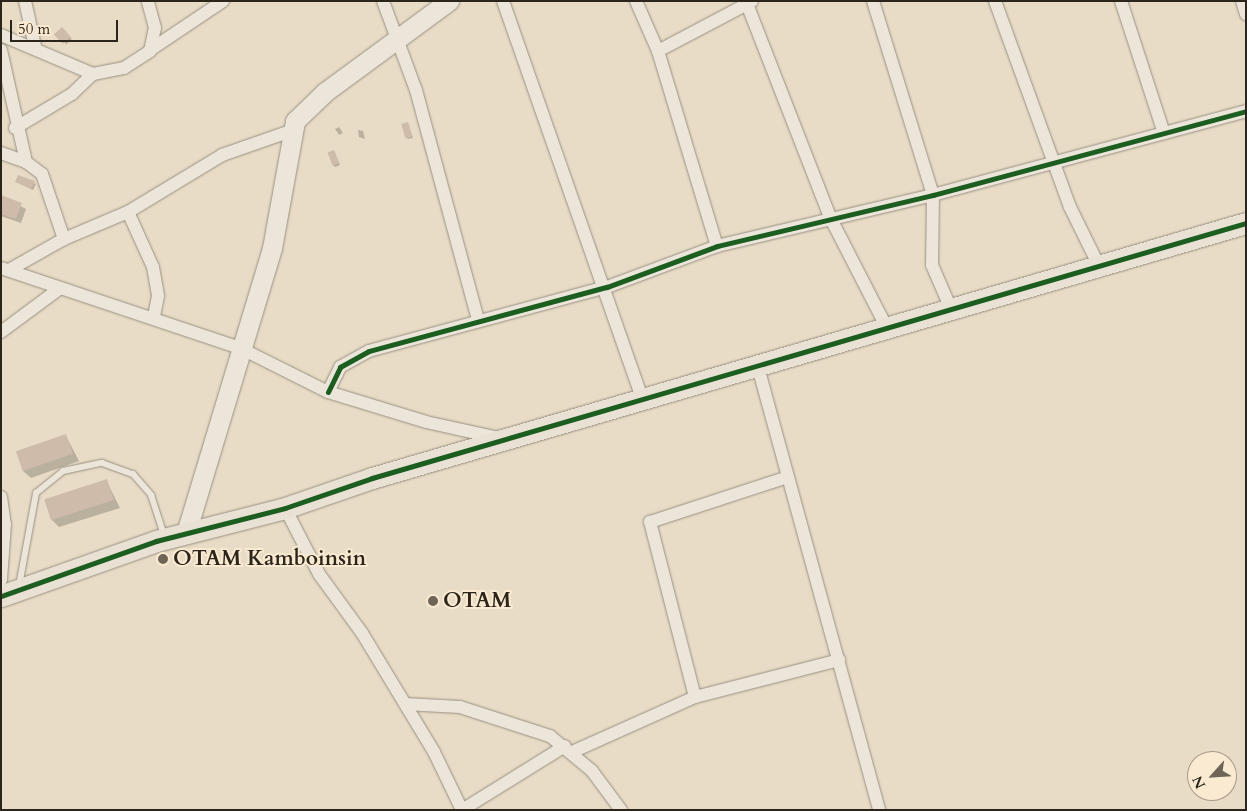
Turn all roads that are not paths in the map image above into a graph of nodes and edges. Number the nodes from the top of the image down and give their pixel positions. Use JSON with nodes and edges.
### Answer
{"nodes":[{"id":1,"x":25,"y":1,"type":"edge"},
{"id":2,"x":148,"y":1,"type":"edge"},
{"id":3,"x":223,"y":1,"type":"edge"},
{"id":4,"x":383,"y":1,"type":"edge"},
{"id":5,"x":449,"y":1,"type":"edge"},
{"id":6,"x":503,"y":1,"type":"edge"},
{"id":7,"x":636,"y":1,"type":"edge"},
{"id":8,"x":873,"y":1,"type":"edge"},
{"id":9,"x":995,"y":1,"type":"edge"},
{"id":10,"x":1121,"y":1,"type":"edge"},
{"id":11,"x":1242,"y":1,"type":"edge"},
{"id":12,"x":750,"y":3,"type":"edge"},
{"id":13,"x":1246,"y":14,"type":"edge"},
{"id":14,"x":1,"y":35,"type":"edge"},
{"id":15,"x":395,"y":38,"type":"junction"},
{"id":16,"x":35,"y":46,"type":"junction"},
{"id":17,"x":1,"y":50,"type":"edge"},
{"id":18,"x":150,"y":51,"type":"junction"},
{"id":19,"x":658,"y":51,"type":"junction"},
{"id":20,"x":93,"y":74,"type":"junction"},
{"id":21,"x":1246,"y":111,"type":"edge"},
{"id":22,"x":15,"y":128,"type":"junction"},
{"id":23,"x":291,"y":131,"type":"junction"},
{"id":24,"x":1164,"y":133,"type":"junction"},
{"id":25,"x":1,"y":153,"type":"edge"},
{"id":26,"x":26,"y":162,"type":"junction"},
{"id":27,"x":1054,"y":163,"type":"junction"},
{"id":28,"x":933,"y":194,"type":"junction"},
{"id":29,"x":128,"y":212,"type":"junction"},
{"id":30,"x":831,"y":219,"type":"junction"},
{"id":31,"x":1246,"y":223,"type":"edge"},
{"id":32,"x":64,"y":239,"type":"junction"},
{"id":33,"x":717,"y":246,"type":"junction"},
{"id":34,"x":1099,"y":266,"type":"junction"},
{"id":35,"x":5,"y":269,"type":"edge"},
{"id":36,"x":607,"y":287,"type":"junction"},
{"id":37,"x":59,"y":289,"type":"junction"},
{"id":38,"x":951,"y":309,"type":"junction"},
{"id":39,"x":154,"y":316,"type":"junction"},
{"id":40,"x":478,"y":319,"type":"junction"},
{"id":41,"x":886,"y":328,"type":"junction"},
{"id":42,"x":1,"y":332,"type":"edge"},
{"id":43,"x":240,"y":348,"type":"junction"},
{"id":44,"x":758,"y":367,"type":"junction"},
{"id":45,"x":328,"y":392,"type":"junction"},
{"id":46,"x":643,"y":400,"type":"junction"},
{"id":47,"x":510,"y":440,"type":"junction"},
{"id":48,"x":788,"y":477,"type":"junction"},
{"id":49,"x":1,"y":497,"type":"edge"},
{"id":50,"x":285,"y":508,"type":"junction"},
{"id":51,"x":186,"y":533,"type":"junction"},
{"id":52,"x":165,"y":539,"type":"junction"},
{"id":53,"x":7,"y":588,"type":"edge"},
{"id":54,"x":839,"y":660,"type":"junction"},
{"id":55,"x":695,"y":697,"type":"junction"},
{"id":56,"x":405,"y":704,"type":"junction"},
{"id":57,"x":568,"y":749,"type":"junction"},
{"id":58,"x":462,"y":810,"type":"edge"},
{"id":59,"x":621,"y":810,"type":"edge"},
{"id":60,"x":879,"y":810,"type":"edge"}],
"edges":[{"from":1,"to":16,"type":"street"},
{"from":2,"to":18,"type":"street"},
{"from":3,"to":18,"type":"street"},
{"from":4,"to":15,"type":"street"},
{"from":5,"to":15,"type":"street"},
{"from":6,"to":36,"type":"street"},
{"from":7,"to":19,"type":"street"},
{"from":8,"to":28,"type":"street"},
{"from":9,"to":27,"type":"street"},
{"from":10,"to":24,"type":"street"},
{"from":11,"to":13,"type":"street"},
{"from":12,"to":19,"type":"street"},
{"from":12,"to":30,"type":"street"},
{"from":14,"to":16,"type":"street"},
{"from":15,"to":23,"type":"street"},
{"from":15,"to":40,"type":"street"},
{"from":16,"to":20,"type":"street"},
{"from":17,"to":22,"type":"street"},
{"from":18,"to":20,"type":"street"},
{"from":19,"to":33,"type":"street"},
{"from":20,"to":22,"type":"street"},
{"from":21,"to":24,"type":"street"},
{"from":22,"to":26,"type":"street"},
{"from":23,"to":29,"type":"street"},
{"from":23,"to":43,"type":"street"},
{"from":24,"to":27,"type":"street"},
{"from":25,"to":26,"type":"street"},
{"from":26,"to":32,"type":"street"},
{"from":27,"to":28,"type":"street"},
{"from":27,"to":34,"type":"street"},
{"from":28,"to":30,"type":"street"},
{"from":28,"to":38,"type":"street"},
{"from":29,"to":32,"type":"street"},
{"from":29,"to":39,"type":"street"},
{"from":30,"to":33,"type":"street"},
{"from":30,"to":41,"type":"street"},
{"from":31,"to":34,"type":"main road"},
{"from":32,"to":35,"type":"street"},
{"from":33,"to":36,"type":"street"},
{"from":34,"to":38,"type":"main road"},
{"from":35,"to":37,"type":"street"},
{"from":36,"to":40,"type":"street"},
{"from":36,"to":46,"type":"street"},
{"from":37,"to":39,"type":"street"},
{"from":37,"to":42,"type":"street"},
{"from":38,"to":41,"type":"main road"},
{"from":39,"to":43,"type":"street"},
{"from":40,"to":45,"type":"street"},
{"from":41,"to":44,"type":"main road"},
{"from":43,"to":45,"type":"street"},
{"from":43,"to":51,"type":"street"},
{"from":44,"to":46,"type":"main road"},
{"from":44,"to":48,"type":"street"},
{"from":45,"to":47,"type":"street"},
{"from":46,"to":47,"type":"main road"},
{"from":47,"to":50,"type":"main road"},
{"from":48,"to":54,"type":"street"},
{"from":48,"to":55,"type":"street"},
{"from":49,"to":53,"type":"street"},
{"from":50,"to":51,"type":"main road"},
{"from":50,"to":56,"type":"street"},
{"from":51,"to":52,"type":"main road"},
{"from":52,"to":53,"type":"main road"},
{"from":52,"to":53,"type":"lane"},
{"from":54,"to":55,"type":"street"},
{"from":54,"to":60,"type":"street"},
{"from":55,"to":57,"type":"street"},
{"from":56,"to":57,"type":"street"},
{"from":56,"to":58,"type":"street"},
{"from":57,"to":58,"type":"street"},
{"from":57,"to":59,"type":"street"}]}
